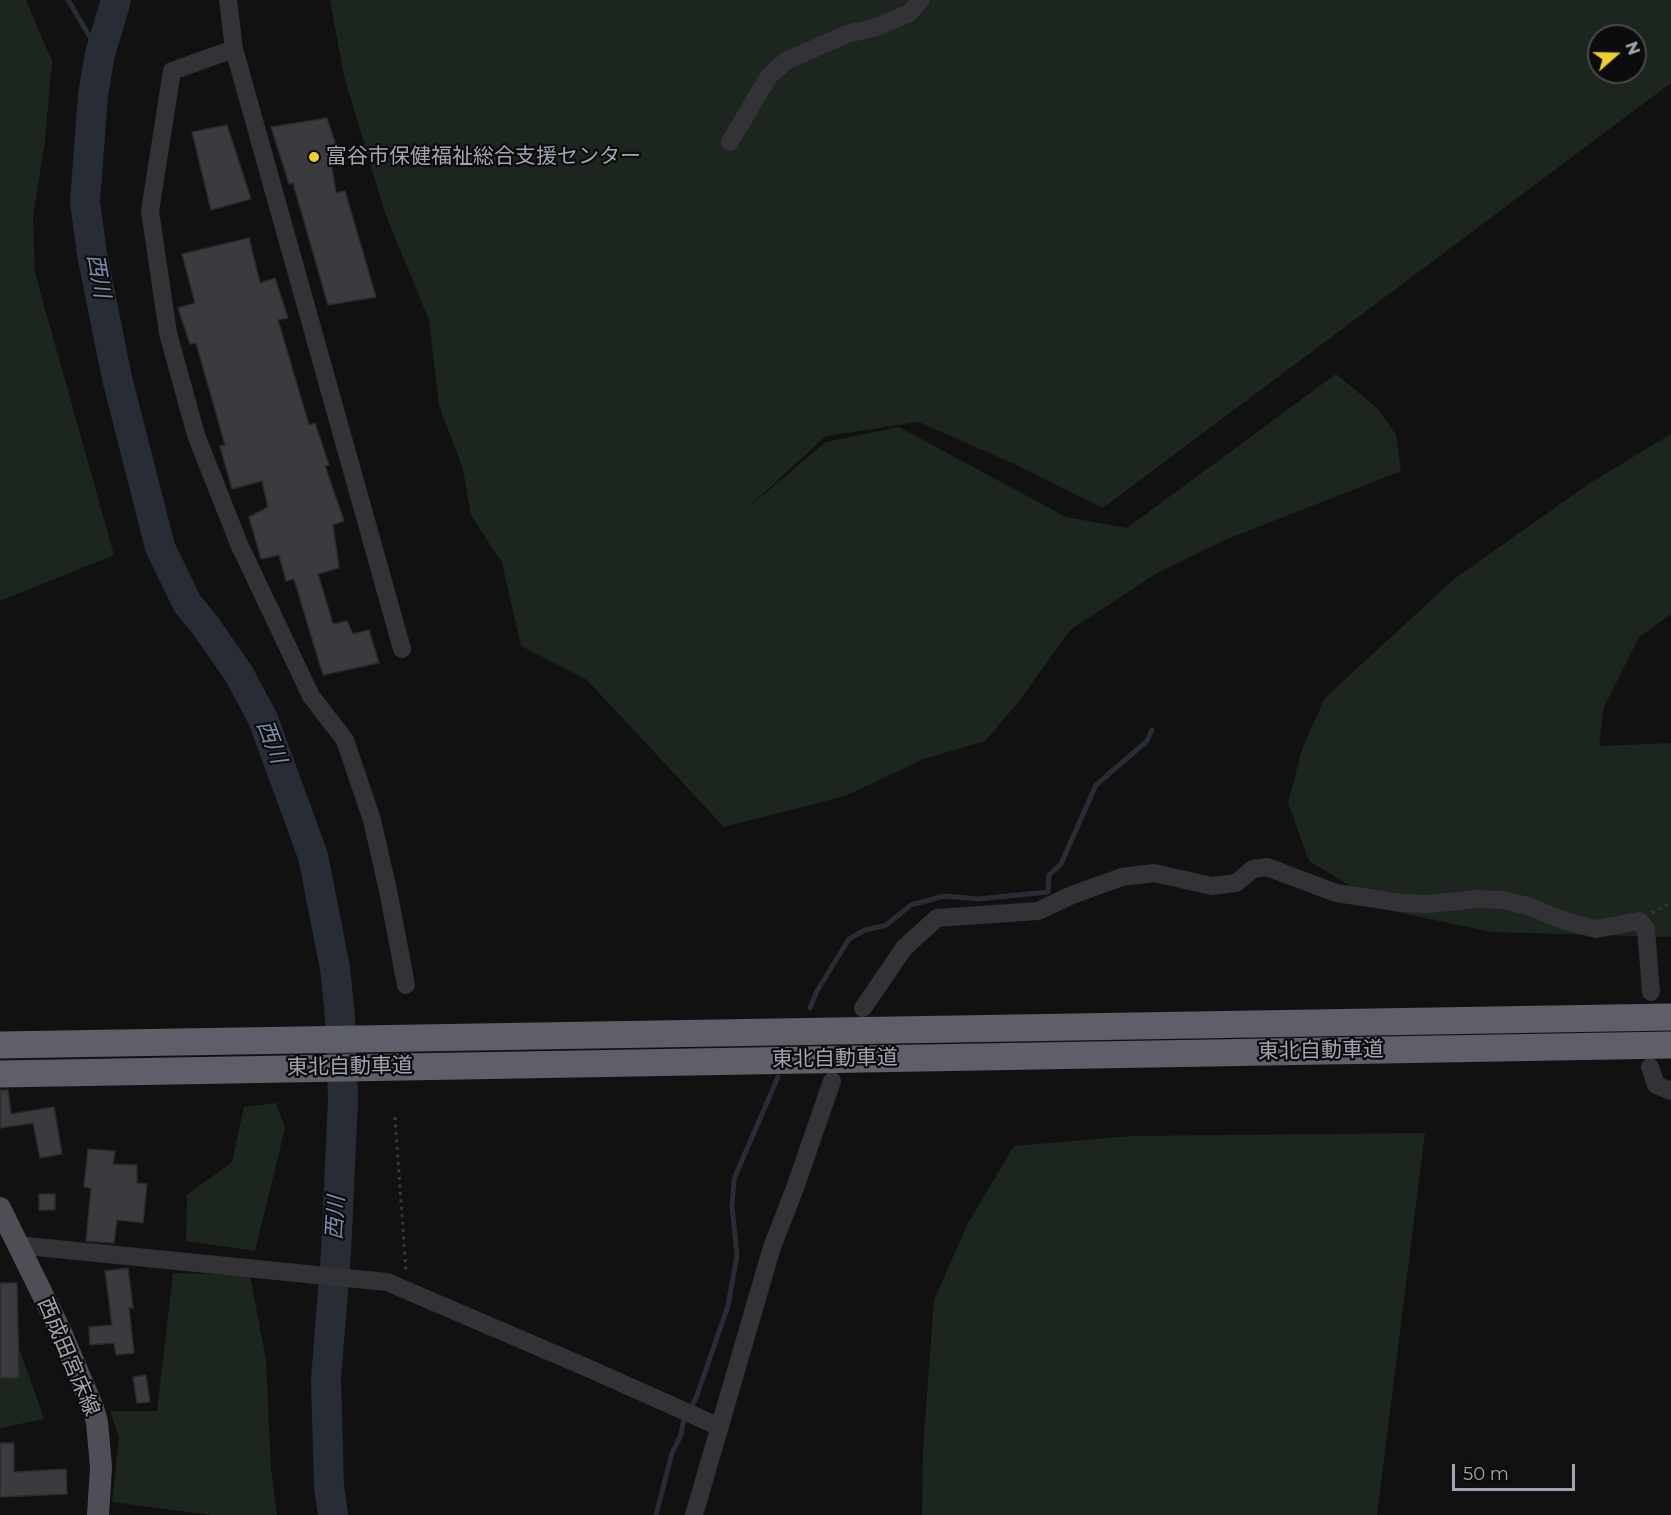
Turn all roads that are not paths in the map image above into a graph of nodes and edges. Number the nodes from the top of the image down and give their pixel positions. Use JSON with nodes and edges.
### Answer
{"nodes":[{"id":1,"x":228,"y":0,"type":"edge"},
{"id":2,"x":921,"y":0,"type":"edge"},
{"id":3,"x":234,"y":49,"type":"junction"},
{"id":4,"x":730,"y":142,"type":"dead end"},
{"id":5,"x":402,"y":649,"type":"dead end"},
{"id":6,"x":406,"y":985,"type":"dead end"},
{"id":7,"x":1651,"y":992,"type":"dead end"},
{"id":8,"x":863,"y":1008,"type":"dead end"},
{"id":9,"x":1671,"y":1017,"type":"edge"},
{"id":10,"x":0,"y":1045,"type":"edge"},
{"id":11,"x":1671,"y":1045,"type":"edge"},
{"id":12,"x":1650,"y":1067,"type":"dead end"},
{"id":13,"x":0,"y":1074,"type":"edge"},
{"id":14,"x":832,"y":1081,"type":"dead end"},
{"id":15,"x":1671,"y":1090,"type":"edge"},
{"id":16,"x":0,"y":1208,"type":"edge"},
{"id":17,"x":17,"y":1245,"type":"junction"},
{"id":18,"x":720,"y":1427,"type":"junction"},
{"id":19,"x":98,"y":1515,"type":"edge"},
{"id":20,"x":694,"y":1515,"type":"edge"}],
"edges":[{"from":1,"to":3,"type":"street"},
{"from":2,"to":4,"type":"street"},
{"from":3,"to":5,"type":"street"},
{"from":3,"to":6,"type":"street"},
{"from":7,"to":8,"type":"street"},
{"from":9,"to":10,"type":"highway","name":"東北自動車道"},
{"from":11,"to":13,"type":"highway","name":"東北自動車道"},
{"from":12,"to":15,"type":"street"},
{"from":14,"to":18,"type":"street"},
{"from":16,"to":17,"type":"main road","name":"西成田宮床線"},
{"from":17,"to":18,"type":"street"},
{"from":17,"to":19,"type":"main road","name":"西成田宮床線"},
{"from":18,"to":20,"type":"street"}]}
